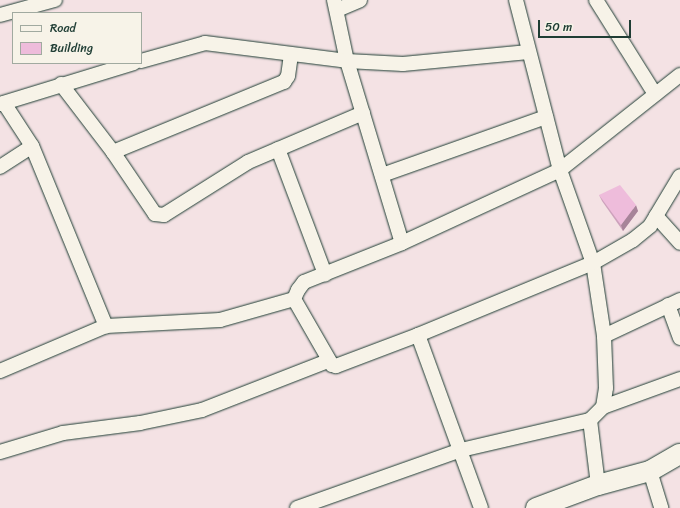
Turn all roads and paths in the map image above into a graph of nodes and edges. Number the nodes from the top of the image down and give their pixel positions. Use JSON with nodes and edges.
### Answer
{"nodes":[{"id":1,"x":55,"y":0,"type":"edge"},
{"id":2,"x":360,"y":0,"type":"edge"},
{"id":3,"x":516,"y":0,"type":"edge"},
{"id":4,"x":596,"y":0,"type":"edge"},
{"id":5,"x":26,"y":4,"type":"edge"},
{"id":6,"x":336,"y":5,"type":"edge"},
{"id":7,"x":0,"y":15,"type":"edge"},
{"id":8,"x":528,"y":52,"type":"junction"},
{"id":9,"x":291,"y":54,"type":"junction"},
{"id":10,"x":142,"y":61,"type":"edge"},
{"id":11,"x":347,"y":61,"type":"junction"},
{"id":12,"x":131,"y":64,"type":"edge"},
{"id":13,"x":680,"y":75,"type":"edge"},
{"id":14,"x":62,"y":84,"type":"junction"},
{"id":15,"x":656,"y":94,"type":"junction"},
{"id":16,"x":2,"y":103,"type":"edge"},
{"id":17,"x":362,"y":113,"type":"junction"},
{"id":18,"x":546,"y":117,"type":"junction"},
{"id":19,"x":32,"y":146,"type":"junction"},
{"id":20,"x":278,"y":149,"type":"junction"},
{"id":21,"x":113,"y":152,"type":"junction"},
{"id":22,"x":0,"y":167,"type":"edge"},
{"id":23,"x":560,"y":170,"type":"junction"},
{"id":24,"x":382,"y":175,"type":"junction"},
{"id":25,"x":680,"y":176,"type":"edge"},
{"id":26,"x":656,"y":216,"type":"junction"},
{"id":27,"x":402,"y":243,"type":"junction"},
{"id":28,"x":680,"y":243,"type":"edge"},
{"id":29,"x":593,"y":263,"type":"junction"},
{"id":30,"x":325,"y":274,"type":"junction"},
{"id":31,"x":294,"y":300,"type":"junction"},
{"id":32,"x":674,"y":302,"type":"edge"},
{"id":33,"x":106,"y":326,"type":"junction"},
{"id":34,"x":418,"y":335,"type":"junction"},
{"id":35,"x":604,"y":336,"type":"junction"},
{"id":36,"x":680,"y":338,"type":"edge"},
{"id":37,"x":328,"y":361,"type":"junction"},
{"id":38,"x":0,"y":371,"type":"edge"},
{"id":39,"x":680,"y":379,"type":"edge"},
{"id":40,"x":603,"y":407,"type":"junction"},
{"id":41,"x":590,"y":420,"type":"junction"},
{"id":42,"x":461,"y":450,"type":"junction"},
{"id":43,"x":0,"y":452,"type":"edge"},
{"id":44,"x":680,"y":454,"type":"edge"},
{"id":45,"x":650,"y":471,"type":"junction"},
{"id":46,"x":598,"y":486,"type":"junction"},
{"id":47,"x":297,"y":508,"type":"edge"},
{"id":48,"x":481,"y":508,"type":"edge"},
{"id":49,"x":536,"y":508,"type":"edge"},
{"id":50,"x":661,"y":508,"type":"edge"}],
"edges":[{"from":1,"to":5,"type":"street"},
{"from":2,"to":6,"type":"street"},
{"from":3,"to":8,"type":"street"},
{"from":4,"to":15,"type":"street"},
{"from":5,"to":7,"type":"street"},
{"from":6,"to":11,"type":"street"},
{"from":8,"to":11,"type":"street"},
{"from":8,"to":18,"type":"street"},
{"from":9,"to":10,"type":"street"},
{"from":9,"to":11,"type":"street"},
{"from":9,"to":21,"type":"street"},
{"from":11,"to":17,"type":"street"},
{"from":12,"to":14,"type":"street"},
{"from":13,"to":15,"type":"street"},
{"from":14,"to":16,"type":"street"},
{"from":14,"to":21,"type":"street"},
{"from":15,"to":23,"type":"street"},
{"from":16,"to":19,"type":"street"},
{"from":17,"to":20,"type":"street"},
{"from":17,"to":24,"type":"street"},
{"from":18,"to":23,"type":"street"},
{"from":18,"to":24,"type":"street"},
{"from":19,"to":22,"type":"street"},
{"from":19,"to":33,"type":"street"},
{"from":20,"to":21,"type":"street"},
{"from":20,"to":30,"type":"street"},
{"from":23,"to":27,"type":"street"},
{"from":23,"to":29,"type":"street"},
{"from":24,"to":27,"type":"street"},
{"from":25,"to":26,"type":"street"},
{"from":26,"to":28,"type":"street"},
{"from":26,"to":29,"type":"street"},
{"from":27,"to":30,"type":"street"},
{"from":29,"to":34,"type":"street"},
{"from":29,"to":35,"type":"street"},
{"from":30,"to":31,"type":"street"},
{"from":31,"to":33,"type":"street"},
{"from":31,"to":37,"type":"street"},
{"from":32,"to":35,"type":"street"},
{"from":32,"to":36,"type":"street"},
{"from":33,"to":38,"type":"street"},
{"from":34,"to":37,"type":"street"},
{"from":34,"to":42,"type":"street"},
{"from":35,"to":40,"type":"street"},
{"from":37,"to":43,"type":"street"},
{"from":39,"to":40,"type":"street"},
{"from":40,"to":41,"type":"street"},
{"from":41,"to":42,"type":"street"},
{"from":41,"to":46,"type":"street"},
{"from":42,"to":47,"type":"street"},
{"from":42,"to":48,"type":"street"},
{"from":44,"to":45,"type":"street"},
{"from":45,"to":46,"type":"street"},
{"from":45,"to":50,"type":"street"},
{"from":46,"to":49,"type":"street"}]}
